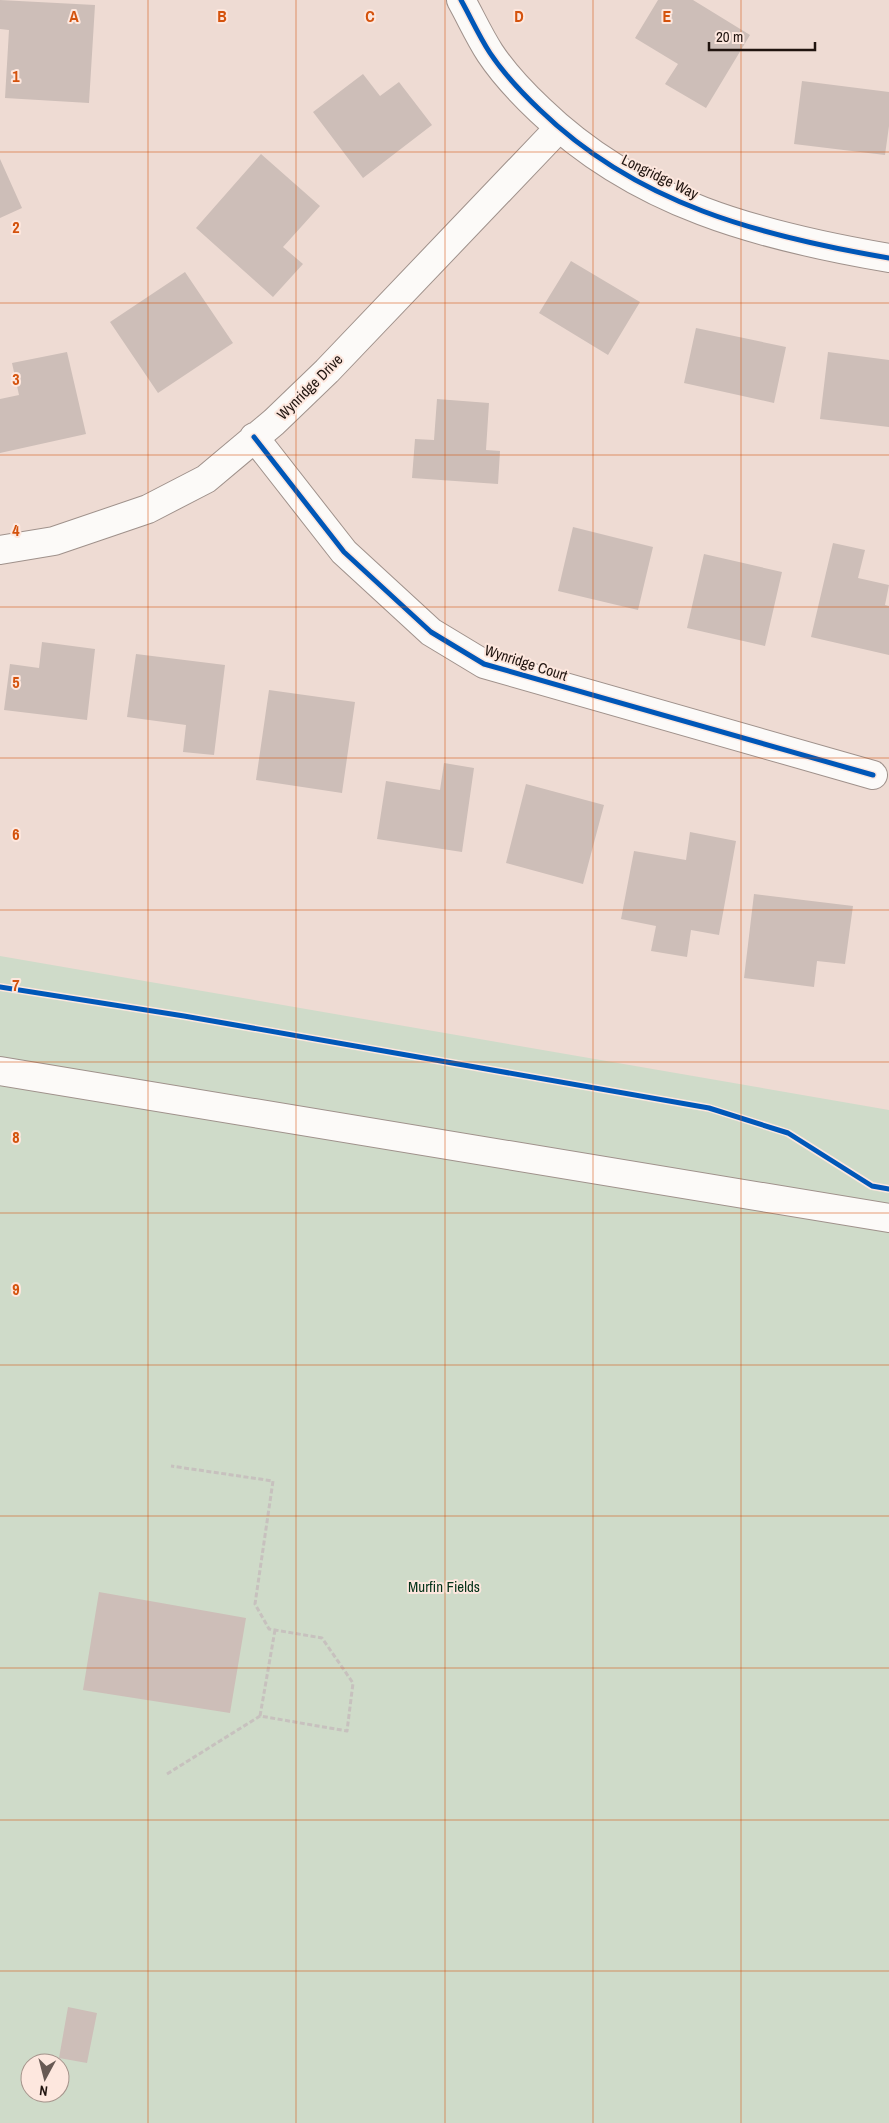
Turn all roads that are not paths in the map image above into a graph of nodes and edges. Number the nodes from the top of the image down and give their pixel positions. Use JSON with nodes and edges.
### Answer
{"nodes":[{"id":1,"x":461,"y":0,"type":"edge"},
{"id":2,"x":559,"y":128,"type":"junction"},
{"id":3,"x":889,"y":258,"type":"edge"},
{"id":4,"x":254,"y":437,"type":"junction"},
{"id":5,"x":0,"y":550,"type":"edge"},
{"id":6,"x":873,"y":775,"type":"dead end"},
{"id":7,"x":0,"y":1071,"type":"edge"},
{"id":8,"x":889,"y":1218,"type":"edge"}],
"edges":[{"from":1,"to":2,"type":"street","name":"Longridge Way"},
{"from":2,"to":3,"type":"street","name":"Longridge Way"},
{"from":2,"to":4,"type":"street","name":"Wynridge Drive"},
{"from":4,"to":5,"type":"street","name":"Wynridge Drive"},
{"from":4,"to":6,"type":"street","name":"Wynridge Court"},
{"from":7,"to":8,"type":"street"}]}
